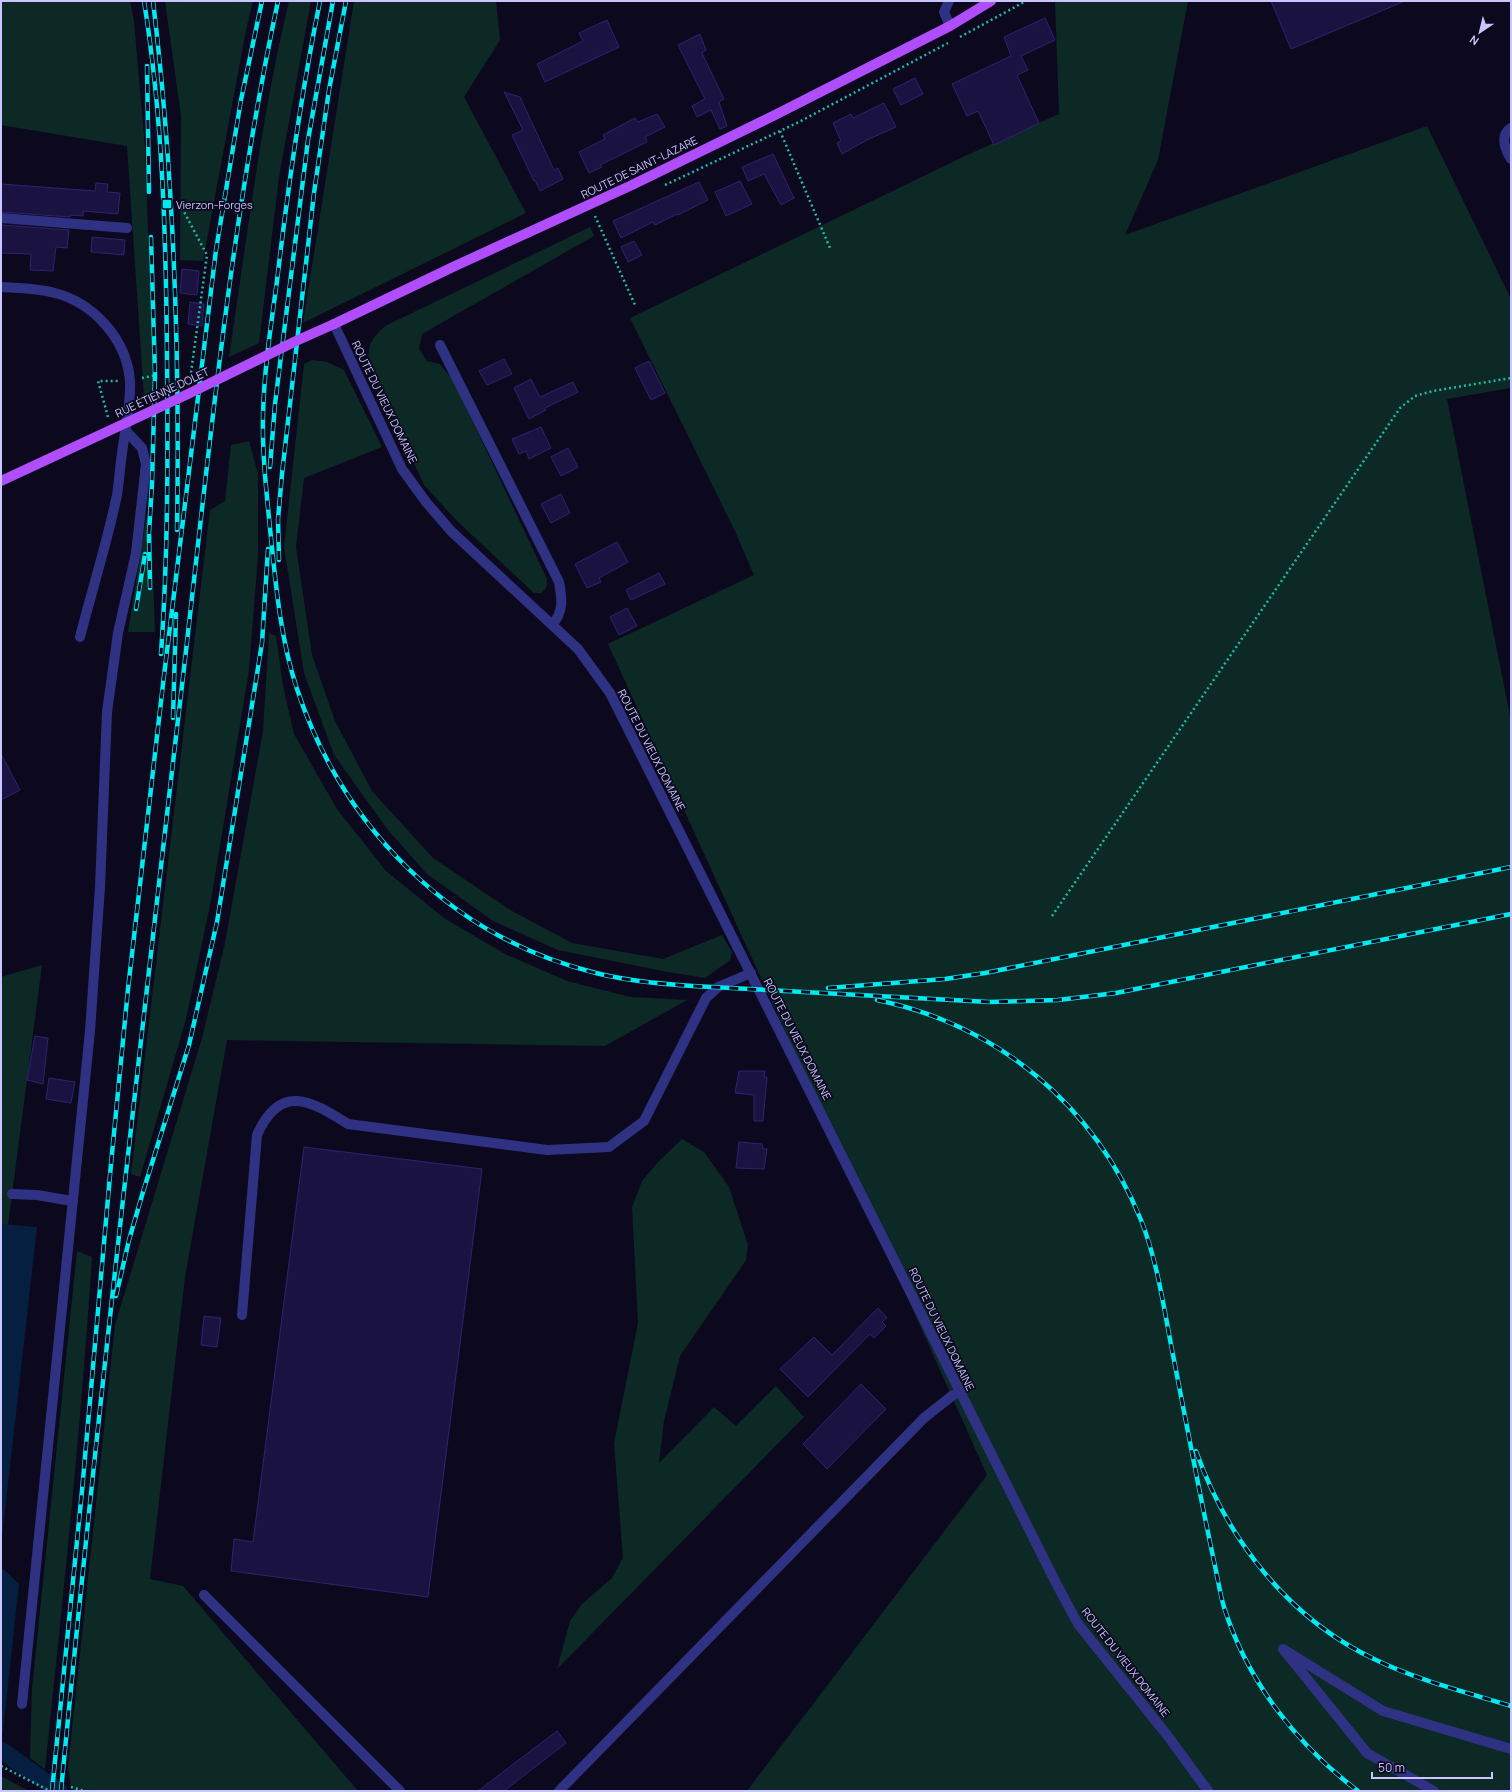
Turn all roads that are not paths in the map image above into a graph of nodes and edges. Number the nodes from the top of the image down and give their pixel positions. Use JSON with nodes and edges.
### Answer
{"nodes":[{"id":1,"x":949,"y":1,"type":"edge"},
{"id":2,"x":991,"y":1,"type":"edge"},
{"id":3,"x":950,"y":26,"type":"junction"},
{"id":4,"x":1511,"y":128,"type":"edge"},
{"id":5,"x":1511,"y":158,"type":"edge"},
{"id":6,"x":1,"y":218,"type":"edge"},
{"id":7,"x":127,"y":228,"type":"dead end"},
{"id":8,"x":1,"y":287,"type":"edge"},
{"id":9,"x":334,"y":324,"type":"junction"},
{"id":10,"x":440,"y":345,"type":"dead end"},
{"id":11,"x":126,"y":430,"type":"junction"},
{"id":12,"x":1,"y":481,"type":"edge"},
{"id":13,"x":552,"y":625,"type":"junction"},
{"id":14,"x":80,"y":637,"type":"dead end"},
{"id":15,"x":751,"y":973,"type":"junction"},
{"id":16,"x":12,"y":1194,"type":"dead end"},
{"id":17,"x":72,"y":1201,"type":"junction"},
{"id":18,"x":242,"y":1316,"type":"dead end"},
{"id":19,"x":960,"y":1392,"type":"junction"},
{"id":20,"x":204,"y":1595,"type":"dead end"},
{"id":21,"x":22,"y":1704,"type":"dead end"},
{"id":22,"x":1511,"y":1749,"type":"edge"},
{"id":23,"x":400,"y":1791,"type":"edge"},
{"id":24,"x":559,"y":1791,"type":"edge"},
{"id":25,"x":1208,"y":1791,"type":"edge"},
{"id":26,"x":1434,"y":1791,"type":"edge"}],
"edges":[{"from":1,"to":3,"type":"street"},
{"from":2,"to":3,"type":"main road","name":"ROUTE DE SAINT-LAZARE"},
{"from":3,"to":9,"type":"main road","name":"ROUTE DE SAINT-LAZARE"},
{"from":4,"to":5,"type":"street"},
{"from":6,"to":7,"type":"street"},
{"from":8,"to":11,"type":"street"},
{"from":9,"to":12,"type":"main road","name":"RUE ÉTIENNE DOLET","bridge":true},
{"from":9,"to":13,"type":"street","name":"ROUTE DU VIEUX DOMAINE"},
{"from":10,"to":13,"type":"street"},
{"from":11,"to":14,"type":"street"},
{"from":11,"to":17,"type":"street"},
{"from":13,"to":15,"type":"street","name":"ROUTE DU VIEUX DOMAINE"},
{"from":15,"to":18,"type":"street"},
{"from":15,"to":19,"type":"street","name":"ROUTE DU VIEUX DOMAINE"},
{"from":16,"to":17,"type":"street"},
{"from":17,"to":21,"type":"street"},
{"from":19,"to":24,"type":"street"},
{"from":19,"to":25,"type":"street","name":"ROUTE DU VIEUX DOMAINE"},
{"from":20,"to":23,"type":"street"},
{"from":22,"to":26,"type":"street"}]}
